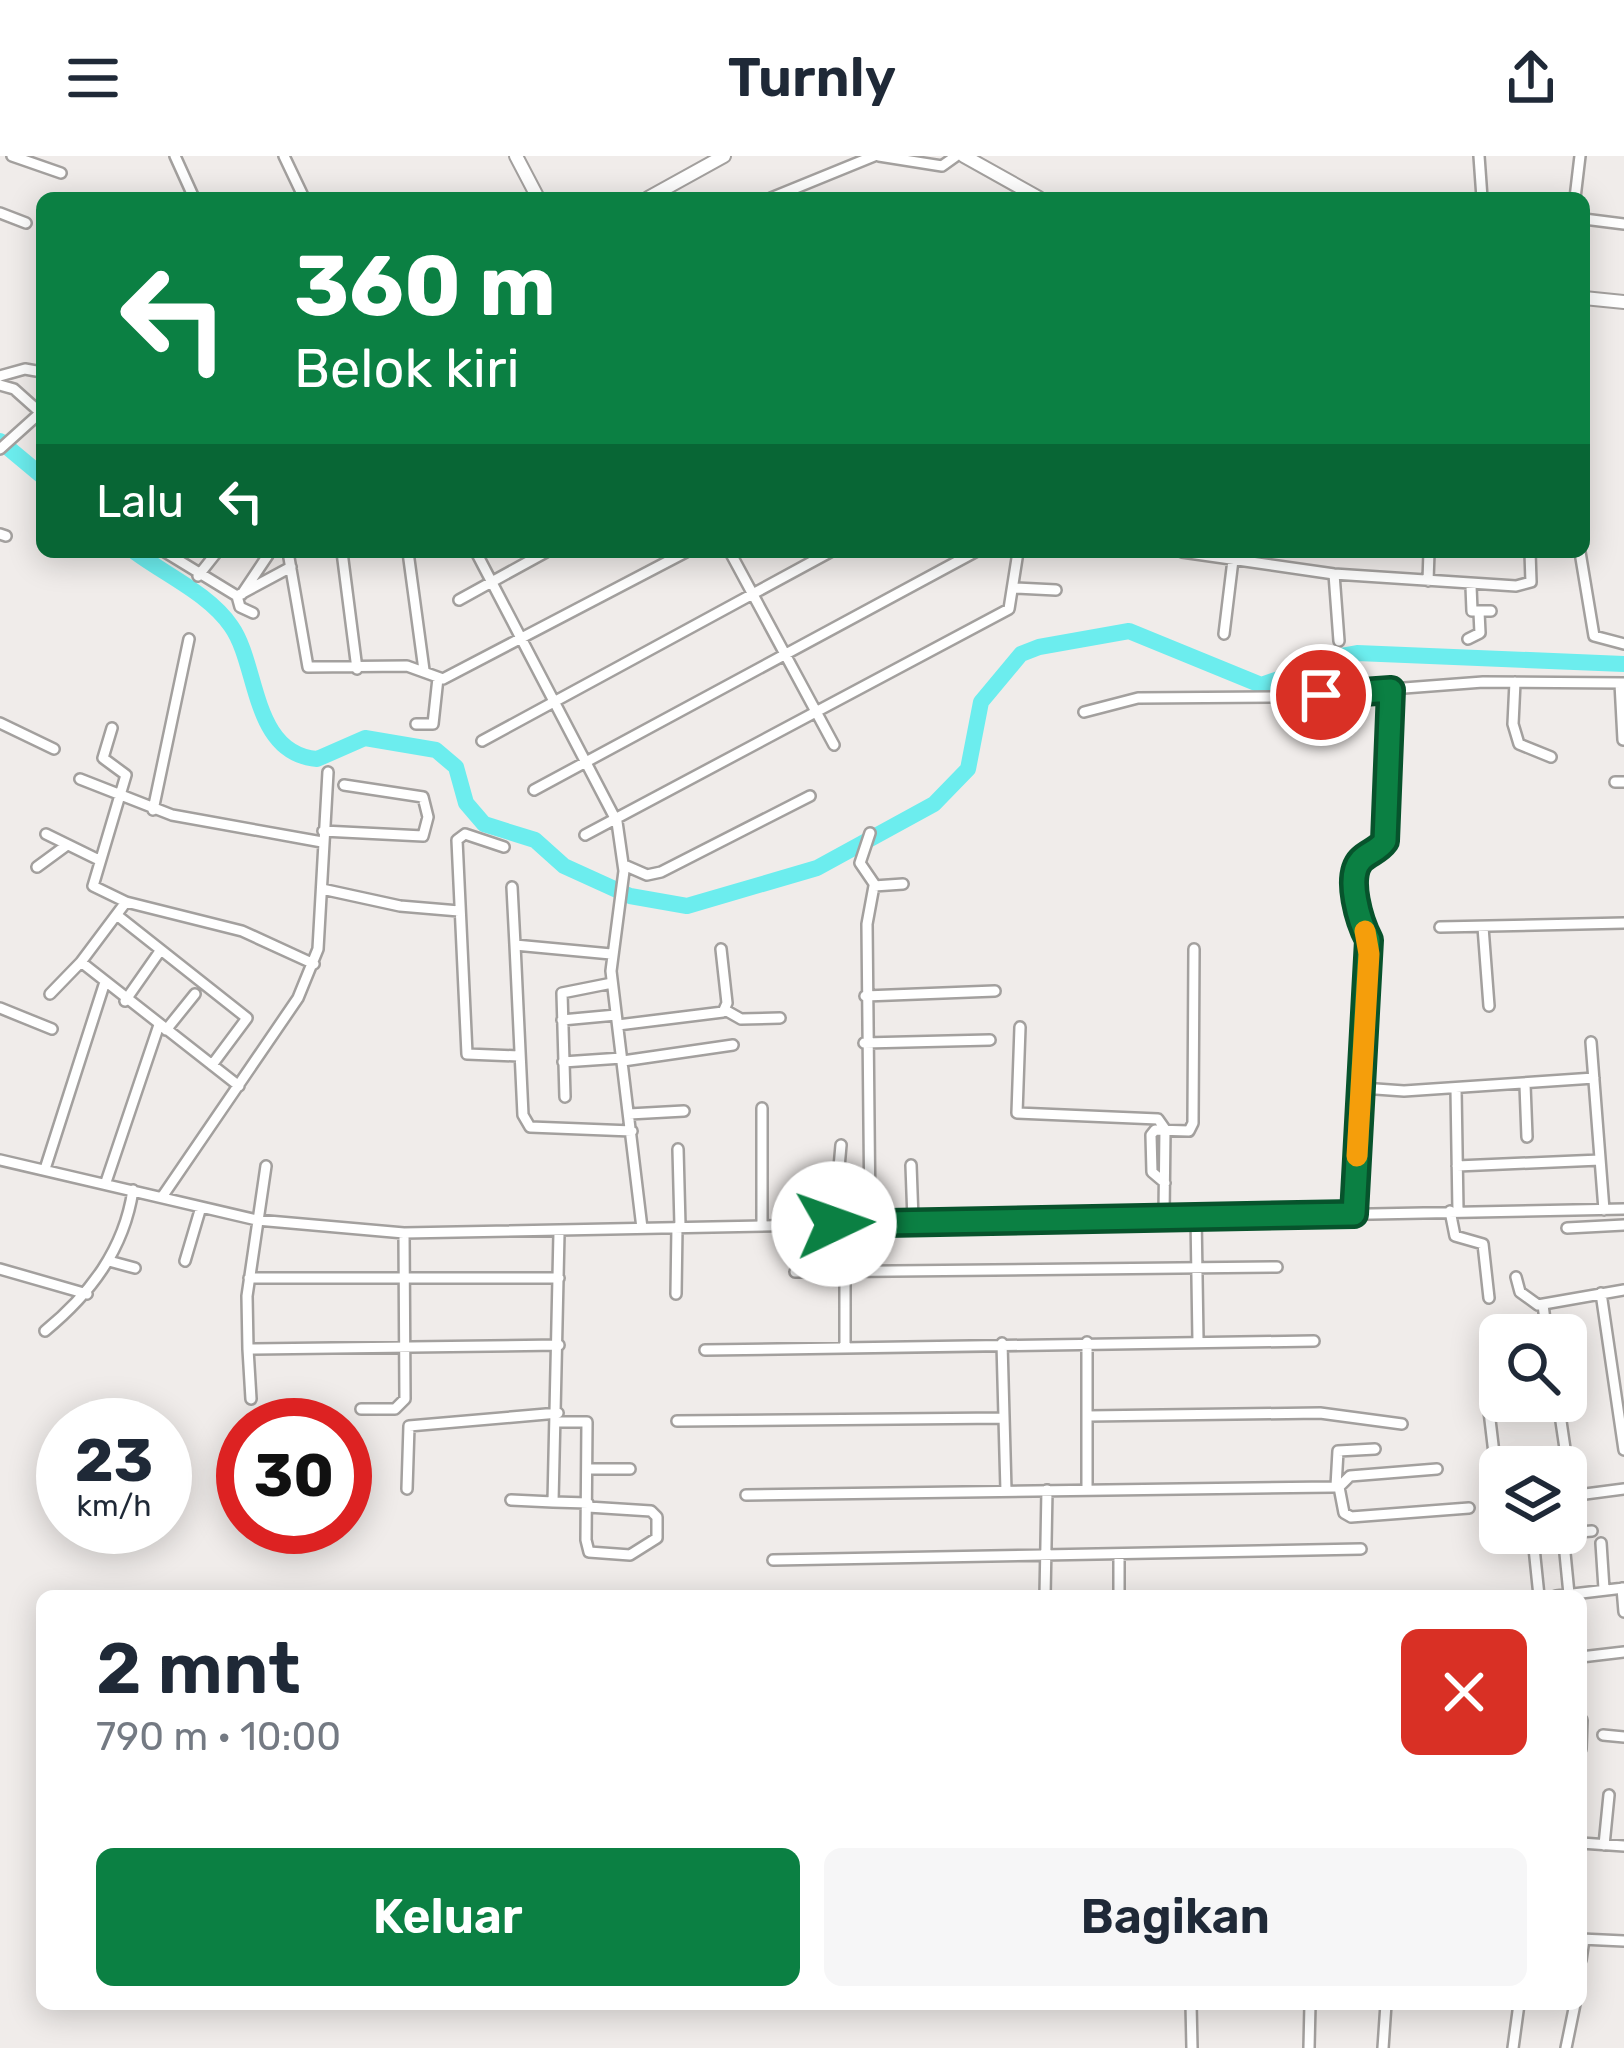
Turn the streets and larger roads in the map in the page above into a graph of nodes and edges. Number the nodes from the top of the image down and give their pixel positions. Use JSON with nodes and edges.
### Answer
{"nodes":[{"id":1,"x":12,"y":156,"type":"edge"},
{"id":2,"x":175,"y":156,"type":"edge"},
{"id":3,"x":284,"y":156,"type":"edge"},
{"id":4,"x":516,"y":156,"type":"edge"},
{"id":5,"x":724,"y":156,"type":"edge"},
{"id":6,"x":876,"y":156,"type":"edge"},
{"id":7,"x":960,"y":156,"type":"edge"},
{"id":8,"x":1479,"y":156,"type":"edge"},
{"id":9,"x":1580,"y":156,"type":"edge"},
{"id":10,"x":61,"y":173,"type":"dead end"},
{"id":11,"x":191,"y":192,"type":"edge"},
{"id":12,"x":301,"y":192,"type":"edge"},
{"id":13,"x":535,"y":192,"type":"edge"},
{"id":14,"x":659,"y":192,"type":"edge"},
{"id":15,"x":786,"y":192,"type":"edge"},
{"id":16,"x":1028,"y":192,"type":"edge"},
{"id":17,"x":1482,"y":192,"type":"edge"},
{"id":18,"x":1576,"y":192,"type":"edge"},
{"id":19,"x":0,"y":213,"type":"edge"},
{"id":20,"x":1590,"y":221,"type":"edge"},
{"id":21,"x":26,"y":223,"type":"dead end"},
{"id":22,"x":1624,"y":224,"type":"edge"},
{"id":23,"x":1590,"y":299,"type":"edge"},
{"id":24,"x":1624,"y":302,"type":"edge"},
{"id":25,"x":36,"y":371,"type":"edge"},
{"id":26,"x":0,"y":376,"type":"edge"},
{"id":27,"x":0,"y":385,"type":"edge"},
{"id":28,"x":36,"y":409,"type":"edge"},
{"id":29,"x":36,"y":418,"type":"edge"},
{"id":30,"x":3,"y":446,"type":"edge"},
{"id":31,"x":173,"y":558,"type":"edge"},
{"id":32,"x":212,"y":558,"type":"edge"},
{"id":33,"x":266,"y":558,"type":"edge"},
{"id":34,"x":289,"y":558,"type":"edge"},
{"id":35,"x":343,"y":558,"type":"edge"},
{"id":36,"x":409,"y":558,"type":"edge"},
{"id":37,"x":479,"y":558,"type":"edge"},
{"id":38,"x":535,"y":558,"type":"edge"},
{"id":39,"x":675,"y":558,"type":"edge"},
{"id":40,"x":733,"y":558,"type":"edge"},
{"id":41,"x":819,"y":558,"type":"edge"},
{"id":42,"x":965,"y":558,"type":"edge"},
{"id":43,"x":1018,"y":558,"type":"edge"},
{"id":44,"x":1238,"y":558,"type":"edge"},
{"id":45,"x":1269,"y":558,"type":"edge"},
{"id":46,"x":1429,"y":558,"type":"edge"},
{"id":47,"x":1530,"y":558,"type":"edge"},
{"id":48,"x":1581,"y":558,"type":"edge"},
{"id":49,"x":1268,"y":566,"type":"junction"},
{"id":50,"x":291,"y":567,"type":"junction"},
{"id":51,"x":1334,"y":574,"type":"junction"},
{"id":52,"x":198,"y":576,"type":"junction"},
{"id":53,"x":1428,"y":580,"type":"junction"},
{"id":54,"x":491,"y":581,"type":"junction"},
{"id":55,"x":1471,"y":586,"type":"junction"},
{"id":56,"x":1015,"y":588,"type":"junction"},
{"id":57,"x":1056,"y":590,"type":"dead end"},
{"id":58,"x":751,"y":594,"type":"junction"},
{"id":59,"x":239,"y":595,"type":"junction"},
{"id":60,"x":459,"y":600,"type":"dead end"},
{"id":61,"x":253,"y":614,"type":"dead end"},
{"id":62,"x":1224,"y":634,"type":"dead end"},
{"id":63,"x":189,"y":639,"type":"dead end"},
{"id":64,"x":1468,"y":639,"type":"dead end"},
{"id":65,"x":524,"y":640,"type":"junction"},
{"id":66,"x":1339,"y":640,"type":"dead end"},
{"id":67,"x":1624,"y":644,"type":"edge"},
{"id":68,"x":784,"y":655,"type":"junction"},
{"id":69,"x":357,"y":669,"type":"junction"},
{"id":70,"x":424,"y":670,"type":"junction"},
{"id":71,"x":438,"y":678,"type":"junction"},
{"id":72,"x":1515,"y":682,"type":"junction"},
{"id":73,"x":1622,"y":683,"type":"edge"},
{"id":74,"x":1391,"y":690,"type":"junction"},
{"id":75,"x":556,"y":700,"type":"junction"},
{"id":76,"x":1084,"y":712,"type":"dead end"},
{"id":77,"x":816,"y":713,"type":"junction"},
{"id":78,"x":0,"y":723,"type":"edge"},
{"id":79,"x":416,"y":724,"type":"dead end"},
{"id":80,"x":112,"y":728,"type":"dead end"},
{"id":81,"x":1623,"y":740,"type":"edge"},
{"id":82,"x":482,"y":741,"type":"dead end"},
{"id":83,"x":834,"y":745,"type":"dead end"},
{"id":84,"x":54,"y":749,"type":"dead end"},
{"id":85,"x":1552,"y":757,"type":"dead end"},
{"id":86,"x":587,"y":760,"type":"junction"},
{"id":87,"x":328,"y":772,"type":"dead end"},
{"id":88,"x":80,"y":779,"type":"dead end"},
{"id":89,"x":344,"y":785,"type":"dead end"},
{"id":90,"x":534,"y":790,"type":"dead end"},
{"id":91,"x":118,"y":796,"type":"junction"},
{"id":92,"x":811,"y":796,"type":"dead end"},
{"id":93,"x":154,"y":810,"type":"junction"},
{"id":94,"x":616,"y":822,"type":"junction"},
{"id":95,"x":870,"y":832,"type":"dead end"},
{"id":96,"x":46,"y":835,"type":"dead end"},
{"id":97,"x":585,"y":835,"type":"dead end"},
{"id":98,"x":322,"y":836,"type":"junction"},
{"id":99,"x":67,"y":845,"type":"junction"},
{"id":100,"x":504,"y":847,"type":"dead end"},
{"id":101,"x":97,"y":859,"type":"junction"},
{"id":102,"x":37,"y":867,"type":"dead end"},
{"id":103,"x":624,"y":868,"type":"junction"},
{"id":104,"x":903,"y":884,"type":"dead end"},
{"id":105,"x":875,"y":885,"type":"junction"},
{"id":106,"x":512,"y":887,"type":"dead end"},
{"id":107,"x":322,"y":889,"type":"junction"},
{"id":108,"x":126,"y":902,"type":"junction"},
{"id":109,"x":459,"y":911,"type":"junction"},
{"id":110,"x":118,"y":916,"type":"junction"},
{"id":111,"x":1624,"y":923,"type":"edge"},
{"id":112,"x":1483,"y":926,"type":"junction"},
{"id":113,"x":1440,"y":928,"type":"dead end"},
{"id":114,"x":514,"y":945,"type":"junction"},
{"id":115,"x":721,"y":950,"type":"dead end"},
{"id":116,"x":1194,"y":950,"type":"dead end"},
{"id":117,"x":160,"y":951,"type":"junction"},
{"id":118,"x":610,"y":954,"type":"junction"},
{"id":119,"x":81,"y":962,"type":"junction"},
{"id":120,"x":314,"y":964,"type":"junction"},
{"id":121,"x":612,"y":983,"type":"junction"},
{"id":122,"x":104,"y":985,"type":"junction"},
{"id":123,"x":995,"y":991,"type":"dead end"},
{"id":124,"x":50,"y":994,"type":"dead end"},
{"id":125,"x":195,"y":994,"type":"dead end"},
{"id":126,"x":865,"y":996,"type":"junction"},
{"id":127,"x":125,"y":1001,"type":"junction"},
{"id":128,"x":1489,"y":1006,"type":"dead end"},
{"id":129,"x":0,"y":1008,"type":"edge"},
{"id":130,"x":725,"y":1010,"type":"junction"},
{"id":131,"x":780,"y":1018,"type":"dead end"},
{"id":132,"x":562,"y":1020,"type":"junction"},
{"id":133,"x":617,"y":1020,"type":"junction"},
{"id":134,"x":1020,"y":1027,"type":"dead end"},
{"id":135,"x":162,"y":1028,"type":"junction"},
{"id":136,"x":52,"y":1029,"type":"dead end"},
{"id":137,"x":989,"y":1040,"type":"dead end"},
{"id":138,"x":1591,"y":1042,"type":"dead end"},
{"id":139,"x":864,"y":1043,"type":"junction"},
{"id":140,"x":733,"y":1045,"type":"dead end"},
{"id":141,"x":519,"y":1056,"type":"junction"},
{"id":142,"x":622,"y":1059,"type":"junction"},
{"id":143,"x":563,"y":1062,"type":"junction"},
{"id":144,"x":212,"y":1065,"type":"junction"},
{"id":145,"x":1594,"y":1078,"type":"junction"},
{"id":146,"x":1525,"y":1084,"type":"junction"},
{"id":147,"x":239,"y":1086,"type":"junction"},
{"id":148,"x":1361,"y":1088,"type":"junction"},
{"id":149,"x":1456,"y":1089,"type":"junction"},
{"id":150,"x":565,"y":1096,"type":"dead end"},
{"id":151,"x":762,"y":1108,"type":"dead end"},
{"id":152,"x":684,"y":1111,"type":"dead end"},
{"id":153,"x":629,"y":1114,"type":"junction"},
{"id":154,"x":1165,"y":1129,"type":"junction"},
{"id":155,"x":632,"y":1131,"type":"junction"},
{"id":156,"x":1527,"y":1137,"type":"dead end"},
{"id":157,"x":841,"y":1145,"type":"dead end"},
{"id":158,"x":678,"y":1149,"type":"dead end"},
{"id":159,"x":0,"y":1160,"type":"edge"},
{"id":160,"x":1600,"y":1160,"type":"junction"},
{"id":161,"x":910,"y":1165,"type":"dead end"},
{"id":162,"x":266,"y":1166,"type":"dead end"},
{"id":163,"x":1457,"y":1166,"type":"junction"},
{"id":164,"x":45,"y":1168,"type":"junction"},
{"id":165,"x":106,"y":1182,"type":"junction"},
{"id":166,"x":133,"y":1190,"type":"junction"},
{"id":167,"x":162,"y":1197,"type":"junction"},
{"id":168,"x":201,"y":1207,"type":"junction"},
{"id":169,"x":1624,"y":1209,"type":"edge"},
{"id":170,"x":1604,"y":1210,"type":"junction"},
{"id":171,"x":1454,"y":1211,"type":"junction"},
{"id":172,"x":1354,"y":1214,"type":"junction"},
{"id":173,"x":1164,"y":1215,"type":"junction"},
{"id":174,"x":1196,"y":1215,"type":"junction"},
{"id":175,"x":257,"y":1220,"type":"junction"},
{"id":176,"x":913,"y":1220,"type":"junction"},
{"id":177,"x":870,"y":1221,"type":"junction"},
{"id":178,"x":840,"y":1224,"type":"junction"},
{"id":179,"x":762,"y":1225,"type":"junction"},
{"id":180,"x":1624,"y":1225,"type":"edge"},
{"id":181,"x":678,"y":1226,"type":"junction"},
{"id":182,"x":642,"y":1228,"type":"junction"},
{"id":183,"x":1567,"y":1228,"type":"dead end"},
{"id":184,"x":404,"y":1233,"type":"junction"},
{"id":185,"x":559,"y":1233,"type":"junction"},
{"id":186,"x":109,"y":1261,"type":"junction"},
{"id":187,"x":185,"y":1261,"type":"dead end"},
{"id":188,"x":1196,"y":1266,"type":"junction"},
{"id":189,"x":1277,"y":1267,"type":"dead end"},
{"id":190,"x":134,"y":1268,"type":"dead end"},
{"id":191,"x":0,"y":1269,"type":"edge"},
{"id":192,"x":846,"y":1271,"type":"junction"},
{"id":193,"x":795,"y":1272,"type":"dead end"},
{"id":194,"x":1516,"y":1277,"type":"dead end"},
{"id":195,"x":249,"y":1278,"type":"junction"},
{"id":196,"x":559,"y":1278,"type":"junction"},
{"id":197,"x":406,"y":1279,"type":"junction"},
{"id":198,"x":1624,"y":1290,"type":"edge"},
{"id":199,"x":1601,"y":1293,"type":"junction"},
{"id":200,"x":87,"y":1294,"type":"junction"},
{"id":201,"x":676,"y":1294,"type":"dead end"},
{"id":202,"x":1489,"y":1298,"type":"dead end"},
{"id":203,"x":1543,"y":1305,"type":"junction"},
{"id":204,"x":1544,"y":1314,"type":"edge"},
{"id":205,"x":45,"y":1331,"type":"dead end"},
{"id":206,"x":1198,"y":1340,"type":"junction"},
{"id":207,"x":1314,"y":1341,"type":"dead end"},
{"id":208,"x":1087,"y":1342,"type":"junction"},
{"id":209,"x":1002,"y":1343,"type":"junction"},
{"id":210,"x":560,"y":1345,"type":"junction"},
{"id":211,"x":405,"y":1347,"type":"junction"},
{"id":212,"x":845,"y":1347,"type":"junction"},
{"id":213,"x":248,"y":1349,"type":"junction"},
{"id":214,"x":705,"y":1349,"type":"dead end"},
{"id":215,"x":251,"y":1398,"type":"edge"},
{"id":216,"x":372,"y":1408,"type":"edge"},
{"id":217,"x":1088,"y":1416,"type":"junction"},
{"id":218,"x":558,"y":1417,"type":"junction"},
{"id":219,"x":1004,"y":1418,"type":"junction"},
{"id":220,"x":676,"y":1421,"type":"dead end"},
{"id":221,"x":1402,"y":1424,"type":"dead end"},
{"id":222,"x":1376,"y":1449,"type":"dead end"},
{"id":223,"x":1624,"y":1450,"type":"edge"},
{"id":224,"x":587,"y":1469,"type":"junction"},
{"id":225,"x":630,"y":1469,"type":"dead end"},
{"id":226,"x":1437,"y":1469,"type":"dead end"},
{"id":227,"x":1338,"y":1487,"type":"junction"},
{"id":228,"x":1087,"y":1488,"type":"junction"},
{"id":229,"x":407,"y":1489,"type":"dead end"},
{"id":230,"x":1624,"y":1489,"type":"edge"},
{"id":231,"x":1047,"y":1490,"type":"junction"},
{"id":232,"x":1006,"y":1491,"type":"junction"},
{"id":233,"x":1587,"y":1494,"type":"edge"},
{"id":234,"x":746,"y":1495,"type":"dead end"},
{"id":235,"x":512,"y":1500,"type":"dead end"},
{"id":236,"x":553,"y":1502,"type":"junction"},
{"id":237,"x":588,"y":1505,"type":"junction"},
{"id":238,"x":1469,"y":1508,"type":"dead end"},
{"id":239,"x":1587,"y":1531,"type":"edge"},
{"id":240,"x":1592,"y":1531,"type":"dead end"},
{"id":241,"x":1601,"y":1544,"type":"dead end"},
{"id":242,"x":1361,"y":1549,"type":"dead end"},
{"id":243,"x":1119,"y":1554,"type":"junction"},
{"id":244,"x":1535,"y":1554,"type":"edge"},
{"id":245,"x":1566,"y":1554,"type":"edge"},
{"id":246,"x":1047,"y":1555,"type":"junction"},
{"id":247,"x":773,"y":1560,"type":"dead end"},
{"id":248,"x":1623,"y":1588,"type":"edge"},
{"id":249,"x":1604,"y":1589,"type":"junction"},
{"id":250,"x":1045,"y":1590,"type":"edge"},
{"id":251,"x":1119,"y":1590,"type":"edge"},
{"id":252,"x":1538,"y":1590,"type":"edge"},
{"id":253,"x":1569,"y":1590,"type":"edge"},
{"id":254,"x":1587,"y":1591,"type":"edge"},
{"id":255,"x":1624,"y":1612,"type":"edge"},
{"id":256,"x":1624,"y":1652,"type":"edge"},
{"id":257,"x":1587,"y":1656,"type":"edge"},
{"id":258,"x":1603,"y":1735,"type":"dead end"},
{"id":259,"x":1624,"y":1737,"type":"edge"},
{"id":260,"x":1609,"y":1796,"type":"dead end"},
{"id":261,"x":1587,"y":1844,"type":"edge"},
{"id":262,"x":1604,"y":1845,"type":"junction"},
{"id":263,"x":1624,"y":1846,"type":"edge"},
{"id":264,"x":1587,"y":1939,"type":"edge"},
{"id":265,"x":1624,"y":1941,"type":"edge"},
{"id":266,"x":1191,"y":2010,"type":"edge"},
{"id":267,"x":1310,"y":2010,"type":"edge"},
{"id":268,"x":1386,"y":2010,"type":"edge"},
{"id":269,"x":1518,"y":2010,"type":"edge"},
{"id":270,"x":1574,"y":2010,"type":"edge"},
{"id":271,"x":1192,"y":2048,"type":"edge"},
{"id":272,"x":1309,"y":2048,"type":"edge"},
{"id":273,"x":1383,"y":2048,"type":"edge"},
{"id":274,"x":1513,"y":2048,"type":"edge"},
{"id":275,"x":1566,"y":2048,"type":"edge"}],
"edges":[{"from":1,"to":10,"type":"street"},
{"from":2,"to":11,"type":"street"},
{"from":3,"to":12,"type":"street"},
{"from":4,"to":13,"type":"street"},
{"from":5,"to":14,"type":"street"},
{"from":6,"to":7,"type":"street"},
{"from":6,"to":15,"type":"street"},
{"from":7,"to":16,"type":"street"},
{"from":8,"to":17,"type":"street"},
{"from":9,"to":18,"type":"street"},
{"from":19,"to":21,"type":"street"},
{"from":20,"to":22,"type":"street"},
{"from":23,"to":24,"type":"street"},
{"from":25,"to":26,"type":"street"},
{"from":27,"to":28,"type":"street"},
{"from":29,"to":30,"type":"street"},
{"from":31,"to":52,"type":"street"},
{"from":32,"to":52,"type":"street"},
{"from":33,"to":59,"type":"street"},
{"from":34,"to":50,"type":"street"},
{"from":35,"to":69,"type":"street"},
{"from":36,"to":70,"type":"street"},
{"from":37,"to":54,"type":"street"},
{"from":38,"to":54,"type":"street"},
{"from":39,"to":65,"type":"street"},
{"from":40,"to":58,"type":"street"},
{"from":41,"to":58,"type":"street"},
{"from":42,"to":68,"type":"street"},
{"from":43,"to":56,"type":"street"},
{"from":44,"to":49,"type":"street"},
{"from":44,"to":62,"type":"street"},
{"from":45,"to":49,"type":"street"},
{"from":46,"to":53,"type":"street"},
{"from":47,"to":55,"type":"street"},
{"from":48,"to":67,"type":"street"},
{"from":49,"to":51,"type":"street"},
{"from":50,"to":59,"type":"street"},
{"from":50,"to":69,"type":"street"},
{"from":51,"to":53,"type":"street"},
{"from":51,"to":66,"type":"street"},
{"from":52,"to":59,"type":"street"},
{"from":53,"to":55,"type":"street"},
{"from":54,"to":60,"type":"street"},
{"from":54,"to":65,"type":"street"},
{"from":55,"to":64,"type":"street"},
{"from":56,"to":57,"type":"street"},
{"from":56,"to":77,"type":"street"},
{"from":58,"to":68,"type":"street"},
{"from":58,"to":75,"type":"street"},
{"from":59,"to":61,"type":"street"},
{"from":63,"to":93,"type":"street"},
{"from":65,"to":71,"type":"street"},
{"from":65,"to":75,"type":"street"},
{"from":68,"to":77,"type":"street"},
{"from":68,"to":86,"type":"street"},
{"from":69,"to":70,"type":"street"},
{"from":70,"to":71,"type":"street"},
{"from":71,"to":79,"type":"street"},
{"from":72,"to":73,"type":"street"},
{"from":72,"to":74,"type":"street"},
{"from":72,"to":85,"type":"street"},
{"from":73,"to":81,"type":"street"},
{"from":74,"to":76,"type":"street"},
{"from":74,"to":148,"type":"street"},
{"from":75,"to":82,"type":"street"},
{"from":75,"to":86,"type":"street"},
{"from":77,"to":83,"type":"street"},
{"from":77,"to":94,"type":"street"},
{"from":78,"to":84,"type":"street"},
{"from":80,"to":91,"type":"street"},
{"from":86,"to":90,"type":"street"},
{"from":86,"to":94,"type":"street"},
{"from":87,"to":98,"type":"street"},
{"from":88,"to":91,"type":"street"},
{"from":89,"to":98,"type":"street"},
{"from":91,"to":93,"type":"street"},
{"from":91,"to":101,"type":"street"},
{"from":92,"to":103,"type":"street"},
{"from":93,"to":98,"type":"street"},
{"from":94,"to":97,"type":"street"},
{"from":94,"to":103,"type":"street"},
{"from":95,"to":105,"type":"street"},
{"from":96,"to":99,"type":"street"},
{"from":98,"to":107,"type":"street"},
{"from":99,"to":101,"type":"street"},
{"from":99,"to":102,"type":"street"},
{"from":100,"to":109,"type":"street"},
{"from":101,"to":108,"type":"street"},
{"from":103,"to":118,"type":"street"},
{"from":104,"to":105,"type":"street"},
{"from":105,"to":126,"type":"street"},
{"from":106,"to":114,"type":"street"},
{"from":107,"to":109,"type":"street"},
{"from":107,"to":120,"type":"street"},
{"from":108,"to":110,"type":"street"},
{"from":108,"to":120,"type":"street"},
{"from":109,"to":141,"type":"street"},
{"from":110,"to":117,"type":"street"},
{"from":110,"to":119,"type":"street"},
{"from":111,"to":112,"type":"street"},
{"from":112,"to":113,"type":"street"},
{"from":112,"to":128,"type":"street"},
{"from":114,"to":118,"type":"street"},
{"from":114,"to":141,"type":"street"},
{"from":115,"to":130,"type":"street"},
{"from":116,"to":154,"type":"street"},
{"from":117,"to":127,"type":"street"},
{"from":117,"to":144,"type":"street"},
{"from":118,"to":121,"type":"street"},
{"from":119,"to":122,"type":"street"},
{"from":119,"to":124,"type":"street"},
{"from":120,"to":147,"type":"street"},
{"from":121,"to":132,"type":"street"},
{"from":121,"to":133,"type":"street"},
{"from":122,"to":127,"type":"street"},
{"from":122,"to":164,"type":"street"},
{"from":123,"to":126,"type":"street"},
{"from":125,"to":135,"type":"street"},
{"from":126,"to":139,"type":"street"},
{"from":127,"to":135,"type":"street"},
{"from":129,"to":136,"type":"street"},
{"from":130,"to":131,"type":"street"},
{"from":130,"to":133,"type":"street"},
{"from":132,"to":133,"type":"street"},
{"from":132,"to":143,"type":"street"},
{"from":133,"to":142,"type":"street"},
{"from":134,"to":154,"type":"street"},
{"from":135,"to":144,"type":"street"},
{"from":135,"to":165,"type":"street"},
{"from":137,"to":139,"type":"street"},
{"from":138,"to":145,"type":"street"},
{"from":139,"to":177,"type":"street"},
{"from":140,"to":142,"type":"street"},
{"from":141,"to":155,"type":"street"},
{"from":142,"to":143,"type":"street"},
{"from":142,"to":153,"type":"street"},
{"from":143,"to":150,"type":"street"},
{"from":144,"to":147,"type":"street"},
{"from":145,"to":146,"type":"street"},
{"from":145,"to":160,"type":"street"},
{"from":146,"to":149,"type":"street"},
{"from":146,"to":156,"type":"street"},
{"from":147,"to":167,"type":"street"},
{"from":148,"to":149,"type":"street"},
{"from":148,"to":172,"type":"street"},
{"from":149,"to":163,"type":"street"},
{"from":151,"to":179,"type":"street"},
{"from":152,"to":153,"type":"street"},
{"from":153,"to":155,"type":"street"},
{"from":154,"to":173,"type":"street"},
{"from":155,"to":182,"type":"street"},
{"from":157,"to":178,"type":"street"},
{"from":158,"to":181,"type":"street"},
{"from":159,"to":164,"type":"street"},
{"from":160,"to":163,"type":"street"},
{"from":160,"to":170,"type":"street"},
{"from":161,"to":176,"type":"street"},
{"from":162,"to":175,"type":"street"},
{"from":163,"to":171,"type":"street"},
{"from":164,"to":165,"type":"street"},
{"from":165,"to":166,"type":"street"},
{"from":166,"to":167,"type":"street"},
{"from":166,"to":186,"type":"street"},
{"from":167,"to":168,"type":"street"},
{"from":168,"to":175,"type":"street"},
{"from":168,"to":187,"type":"street"},
{"from":169,"to":170,"type":"street"},
{"from":170,"to":171,"type":"street"},
{"from":171,"to":172,"type":"street"},
{"from":171,"to":202,"type":"street"},
{"from":172,"to":174,"type":"street"},
{"from":173,"to":174,"type":"street"},
{"from":173,"to":176,"type":"street"},
{"from":174,"to":188,"type":"street"},
{"from":175,"to":184,"type":"street"},
{"from":175,"to":195,"type":"street"},
{"from":176,"to":177,"type":"street"},
{"from":177,"to":178,"type":"street"},
{"from":178,"to":179,"type":"street"},
{"from":178,"to":192,"type":"street"},
{"from":179,"to":181,"type":"street"},
{"from":180,"to":183,"type":"street"},
{"from":181,"to":182,"type":"street"},
{"from":181,"to":201,"type":"street"},
{"from":182,"to":185,"type":"street"},
{"from":184,"to":185,"type":"street"},
{"from":184,"to":197,"type":"street"},
{"from":185,"to":196,"type":"street"},
{"from":186,"to":190,"type":"street"},
{"from":186,"to":200,"type":"street"},
{"from":188,"to":189,"type":"street"},
{"from":188,"to":192,"type":"street"},
{"from":188,"to":206,"type":"street"},
{"from":191,"to":200,"type":"street"},
{"from":192,"to":193,"type":"street"},
{"from":192,"to":212,"type":"street"},
{"from":194,"to":203,"type":"street"},
{"from":195,"to":197,"type":"street"},
{"from":195,"to":213,"type":"street"},
{"from":196,"to":197,"type":"street"},
{"from":196,"to":210,"type":"street"},
{"from":197,"to":211,"type":"street"},
{"from":198,"to":199,"type":"street"},
{"from":199,"to":203,"type":"street"},
{"from":199,"to":223,"type":"street"},
{"from":200,"to":205,"type":"street"},
{"from":203,"to":204,"type":"street"},
{"from":206,"to":207,"type":"street"},
{"from":206,"to":208,"type":"street"},
{"from":208,"to":209,"type":"street"},
{"from":208,"to":217,"type":"street"},
{"from":209,"to":212,"type":"street"},
{"from":209,"to":219,"type":"street"},
{"from":210,"to":211,"type":"street"},
{"from":210,"to":218,"type":"street"},
{"from":211,"to":213,"type":"street"},
{"from":211,"to":216,"type":"street"},
{"from":212,"to":214,"type":"street"},
{"from":213,"to":215,"type":"street"},
{"from":217,"to":221,"type":"street"},
{"from":217,"to":228,"type":"street"},
{"from":218,"to":224,"type":"street"},
{"from":218,"to":229,"type":"street"},
{"from":218,"to":236,"type":"street"},
{"from":219,"to":220,"type":"street"},
{"from":219,"to":232,"type":"street"},
{"from":222,"to":227,"type":"street"},
{"from":224,"to":225,"type":"street"},
{"from":224,"to":237,"type":"street"},
{"from":226,"to":227,"type":"street"},
{"from":227,"to":228,"type":"street"},
{"from":227,"to":238,"type":"street"},
{"from":228,"to":231,"type":"street"},
{"from":230,"to":233,"type":"street"},
{"from":231,"to":232,"type":"street"},
{"from":231,"to":246,"type":"street"},
{"from":232,"to":234,"type":"street"},
{"from":235,"to":236,"type":"street"},
{"from":236,"to":237,"type":"street"},
{"from":237,"to":237,"type":"street"},
{"from":239,"to":240,"type":"street"},
{"from":241,"to":249,"type":"street"},
{"from":242,"to":243,"type":"street"},
{"from":243,"to":246,"type":"street"},
{"from":243,"to":251,"type":"street"},
{"from":244,"to":252,"type":"street"},
{"from":245,"to":253,"type":"street"},
{"from":246,"to":247,"type":"street"},
{"from":246,"to":250,"type":"street"},
{"from":248,"to":249,"type":"street"},
{"from":248,"to":255,"type":"street"},
{"from":249,"to":254,"type":"street"},
{"from":256,"to":257,"type":"street"},
{"from":258,"to":259,"type":"street"},
{"from":260,"to":262,"type":"street"},
{"from":261,"to":262,"type":"street"},
{"from":262,"to":263,"type":"street"},
{"from":264,"to":265,"type":"street"},
{"from":266,"to":271,"type":"street"},
{"from":267,"to":272,"type":"street"},
{"from":268,"to":273,"type":"street"},
{"from":269,"to":274,"type":"street"},
{"from":270,"to":275,"type":"street"}]}
